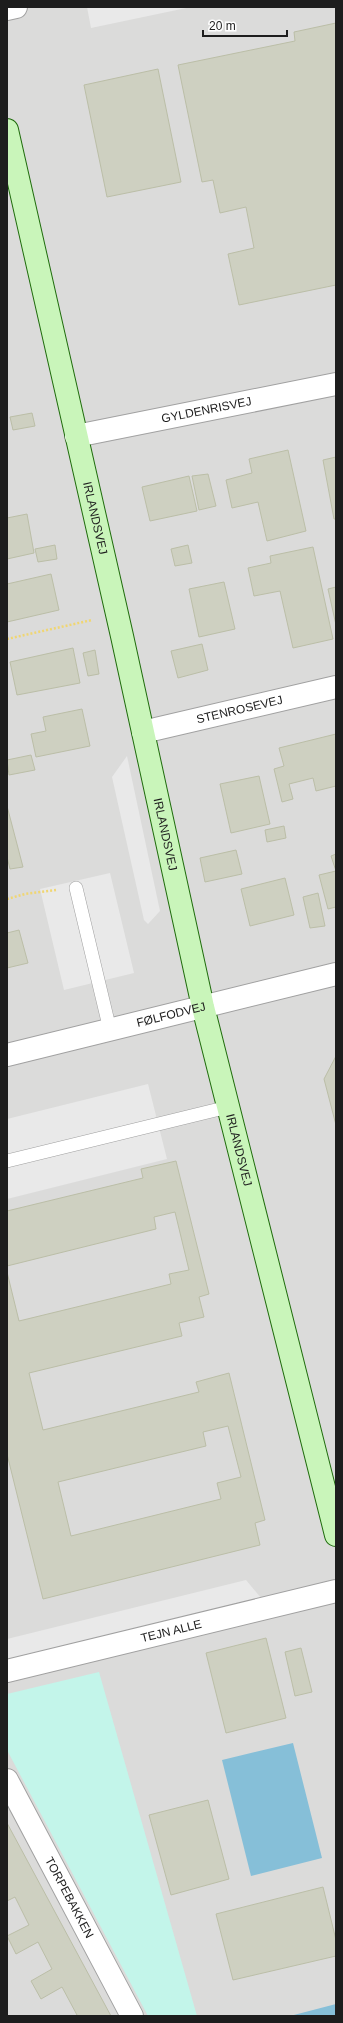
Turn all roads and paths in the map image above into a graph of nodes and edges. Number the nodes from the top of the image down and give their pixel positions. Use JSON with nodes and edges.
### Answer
{"nodes":[{"id":1,"x":16,"y":7,"type":"edge"},
{"id":2,"x":7,"y":9,"type":"edge"},
{"id":3,"x":7,"y":130,"type":"edge"},
{"id":4,"x":336,"y":384,"type":"edge"},
{"id":5,"x":76,"y":436,"type":"junction"},
{"id":6,"x":117,"y":615,"type":"junction"},
{"id":7,"x":7,"y":639,"type":"edge"},
{"id":8,"x":336,"y":687,"type":"edge"},
{"id":9,"x":143,"y":732,"type":"junction"},
{"id":10,"x":76,"y":888,"type":"joint"},
{"id":11,"x":7,"y":899,"type":"edge"},
{"id":12,"x":336,"y":974,"type":"edge"},
{"id":13,"x":203,"y":1007,"type":"junction"},
{"id":14,"x":110,"y":1030,"type":"junction"},
{"id":15,"x":7,"y":1055,"type":"edge"},
{"id":16,"x":228,"y":1107,"type":"junction"},
{"id":17,"x":7,"y":1161,"type":"edge"},
{"id":18,"x":336,"y":1535,"type":"edge"},
{"id":19,"x":336,"y":1591,"type":"edge"},
{"id":20,"x":7,"y":1671,"type":"edge"},
{"id":21,"x":7,"y":1780,"type":"edge"},
{"id":22,"x":132,"y":2016,"type":"edge"}],
"edges":[{"from":1,"to":2,"type":"street"},
{"from":3,"to":5,"type":"street","name":"IRLANDSVEJ"},
{"from":4,"to":5,"type":"street","name":"GYLDENRISVEJ"},
{"from":5,"to":6,"type":"street","name":"IRLANDSVEJ"},
{"from":6,"to":7,"type":"path"},
{"from":6,"to":9,"type":"street","name":"IRLANDSVEJ"},
{"from":8,"to":9,"type":"street","name":"STENROSEVEJ"},
{"from":9,"to":13,"type":"street","name":"IRLANDSVEJ"},
{"from":10,"to":11,"type":"path"},
{"from":10,"to":14,"type":"lane"},
{"from":12,"to":13,"type":"street","name":"FØLFODVEJ"},
{"from":13,"to":14,"type":"street","name":"FØLFODVEJ"},
{"from":13,"to":16,"type":"street","name":"IRLANDSVEJ"},
{"from":14,"to":15,"type":"street","name":"FØLFODVEJ"},
{"from":16,"to":17,"type":"lane"},
{"from":16,"to":18,"type":"street","name":"IRLANDSVEJ"},
{"from":19,"to":20,"type":"street","name":"TEJN ALLE"},
{"from":21,"to":22,"type":"street","name":"TORPEBAKKEN"}]}
